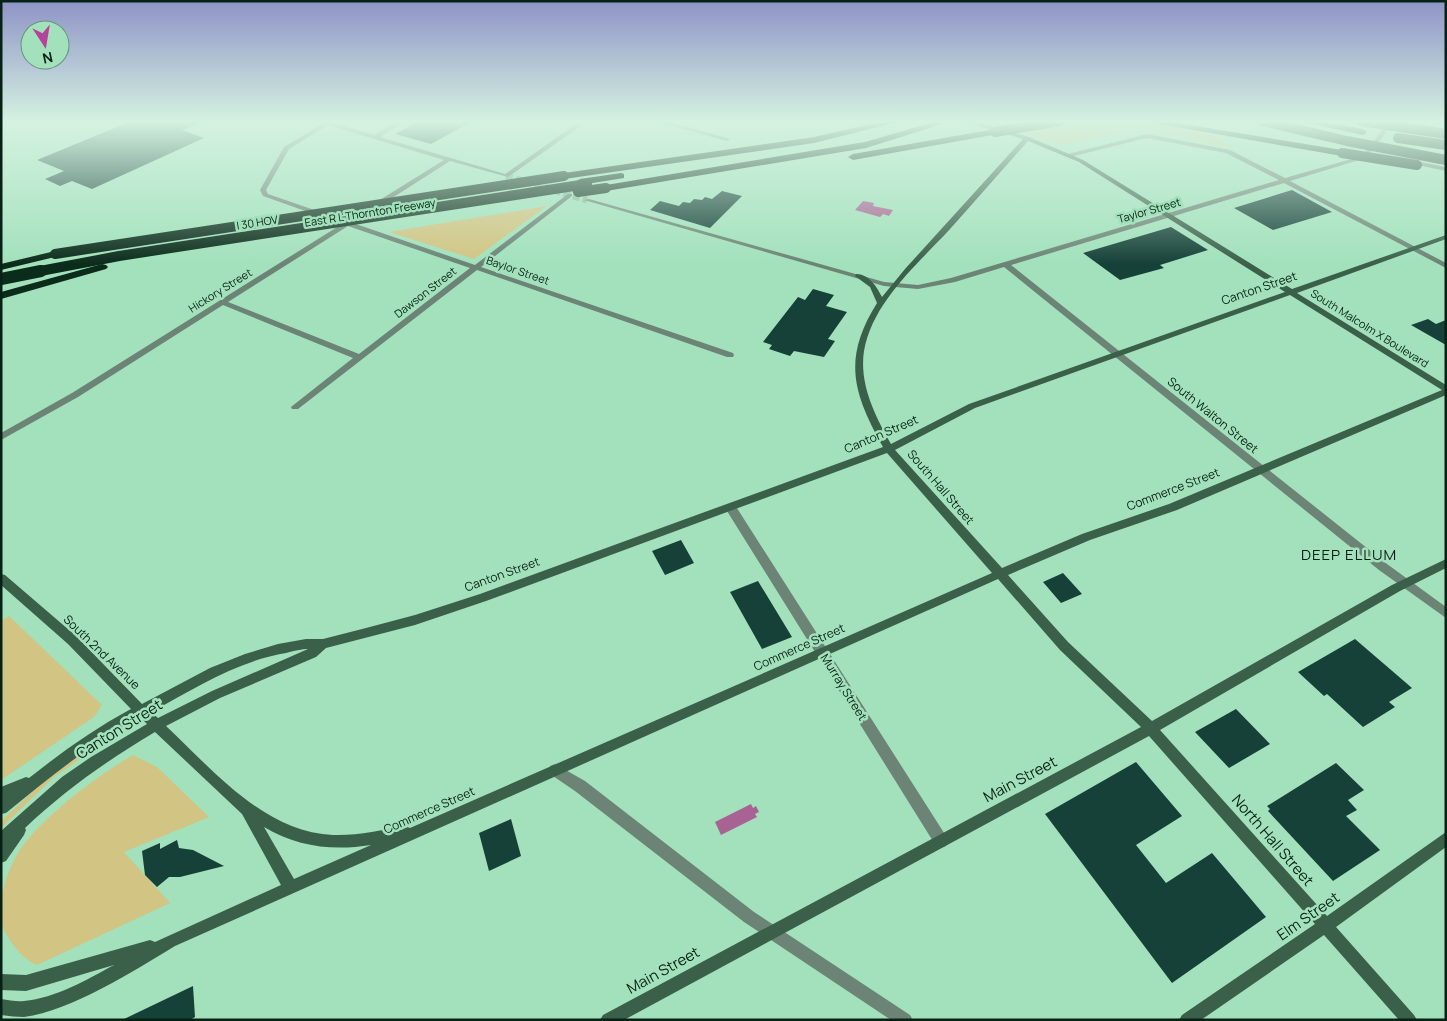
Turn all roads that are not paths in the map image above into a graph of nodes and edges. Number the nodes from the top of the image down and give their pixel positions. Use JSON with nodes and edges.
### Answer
{"nodes":[{"id":1,"x":275,"y":169,"type":"edge"},
{"id":2,"x":434,"y":169,"type":"edge"},
{"id":3,"x":481,"y":169,"type":"edge"},
{"id":4,"x":517,"y":169,"type":"tunnel mouth"},
{"id":5,"x":612,"y":169,"type":"edge"},
{"id":6,"x":673,"y":169,"type":"edge"},
{"id":7,"x":679,"y":169,"type":"edge"},
{"id":8,"x":723,"y":169,"type":"edge"},
{"id":9,"x":771,"y":169,"type":"edge"},
{"id":10,"x":1000,"y":169,"type":"edge"},
{"id":11,"x":1092,"y":169,"type":"edge"},
{"id":12,"x":1263,"y":169,"type":"edge"},
{"id":13,"x":1324,"y":169,"type":"edge"},
{"id":14,"x":650,"y":181,"type":"junction"},
{"id":15,"x":1287,"y":181,"type":"junction"},
{"id":16,"x":584,"y":183,"type":"junction"},
{"id":17,"x":570,"y":195,"type":"dead end"},
{"id":18,"x":587,"y":200,"type":"tunnel mouth"},
{"id":19,"x":1168,"y":215,"type":"junction"},
{"id":20,"x":347,"y":223,"type":"junction"},
{"id":21,"x":1446,"y":237,"type":"edge"},
{"id":22,"x":1414,"y":249,"type":"junction"},
{"id":23,"x":55,"y":254,"type":"junction"},
{"id":24,"x":1,"y":262,"type":"edge"},
{"id":25,"x":1005,"y":264,"type":"junction"},
{"id":26,"x":102,"y":266,"type":"junction"},
{"id":27,"x":1446,"y":266,"type":"edge"},
{"id":28,"x":1,"y":267,"type":"edge"},
{"id":29,"x":476,"y":268,"type":"junction"},
{"id":30,"x":859,"y":276,"type":"junction"},
{"id":31,"x":1,"y":277,"type":"edge"},
{"id":32,"x":896,"y":286,"type":"junction"},
{"id":33,"x":1,"y":287,"type":"edge"},
{"id":34,"x":1291,"y":293,"type":"junction"},
{"id":35,"x":1,"y":296,"type":"edge"},
{"id":36,"x":221,"y":302,"type":"junction"},
{"id":37,"x":881,"y":303,"type":"junction"},
{"id":38,"x":1117,"y":354,"type":"junction"},
{"id":39,"x":730,"y":355,"type":"dead end"},
{"id":40,"x":359,"y":357,"type":"junction"},
{"id":41,"x":1446,"y":391,"type":"edge"},
{"id":42,"x":295,"y":408,"type":"dead end"},
{"id":43,"x":1,"y":437,"type":"edge"},
{"id":44,"x":889,"y":449,"type":"junction"},
{"id":45,"x":1262,"y":470,"type":"junction"},
{"id":46,"x":730,"y":508,"type":"junction"},
{"id":47,"x":1446,"y":563,"type":"edge"},
{"id":48,"x":1000,"y":574,"type":"junction"},
{"id":49,"x":1,"y":578,"type":"edge"},
{"id":50,"x":1406,"y":583,"type":"junction"},
{"id":51,"x":1446,"y":613,"type":"edge"},
{"id":52,"x":323,"y":644,"type":"junction"},
{"id":53,"x":822,"y":653,"type":"junction"},
{"id":54,"x":140,"y":709,"type":"junction"},
{"id":55,"x":156,"y":724,"type":"junction"},
{"id":56,"x":1150,"y":728,"type":"junction"},
{"id":57,"x":555,"y":770,"type":"junction"},
{"id":58,"x":40,"y":776,"type":"junction"},
{"id":59,"x":1,"y":794,"type":"edge"},
{"id":60,"x":1,"y":808,"type":"edge"},
{"id":61,"x":247,"y":810,"type":"junction"},
{"id":62,"x":27,"y":817,"type":"junction"},
{"id":63,"x":419,"y":831,"type":"junction"},
{"id":64,"x":1446,"y":839,"type":"edge"},
{"id":65,"x":1,"y":840,"type":"edge"},
{"id":66,"x":941,"y":841,"type":"junction"},
{"id":67,"x":1,"y":856,"type":"edge"},
{"id":68,"x":291,"y":888,"type":"junction"},
{"id":69,"x":1326,"y":926,"type":"junction"},
{"id":70,"x":771,"y":932,"type":"junction"},
{"id":71,"x":170,"y":941,"type":"junction"},
{"id":72,"x":1,"y":982,"type":"edge"},
{"id":73,"x":1,"y":1007,"type":"edge"},
{"id":74,"x":608,"y":1020,"type":"edge"},
{"id":75,"x":905,"y":1020,"type":"edge"},
{"id":76,"x":1188,"y":1020,"type":"edge"},
{"id":77,"x":1410,"y":1020,"type":"edge"}],
"edges":[{"from":1,"to":20,"type":"street","name":"Baylor Street"},
{"from":2,"to":20,"type":"street","name":"Hickory Street"},
{"from":3,"to":4,"type":"street"},
{"from":5,"to":23,"type":"highway","name":"East R L Thornton Freeway","bridge":true},
{"from":6,"to":16,"type":"highway","name":"I 30 HOV"},
{"from":7,"to":16,"type":"highway","name":"I 30 HOV"},
{"from":8,"to":14,"type":"highway","name":"East R L Thornton Freeway"},
{"from":9,"to":14,"type":"highway"},
{"from":10,"to":32,"type":"main road","name":"South Hall Street"},
{"from":11,"to":19,"type":"main road","name":"South Malcolm X Boulevard"},
{"from":12,"to":15,"type":"street"},
{"from":13,"to":15,"type":"street","name":"Taylor Street"},
{"from":14,"to":26,"type":"highway","name":"East R L Thornton Freeway","bridge":true},
{"from":15,"to":19,"type":"street","name":"Taylor Street"},
{"from":15,"to":22,"type":"street"},
{"from":16,"to":31,"type":"highway","name":"I 30 HOV","bridge":true},
{"from":17,"to":29,"type":"street","name":"Dawson Street"},
{"from":18,"to":30,"type":"street","name":"Taylor Street"},
{"from":19,"to":25,"type":"street","name":"Taylor Street"},
{"from":19,"to":34,"type":"main road","name":"South Malcolm X Boulevard"},
{"from":20,"to":29,"type":"street","name":"Baylor Street"},
{"from":20,"to":36,"type":"street","name":"Hickory Street"},
{"from":21,"to":22,"type":"main road","name":"Canton Street"},
{"from":22,"to":27,"type":"street"},
{"from":22,"to":34,"type":"main road","name":"Canton Street"},
{"from":23,"to":24,"type":"highway"},
{"from":23,"to":28,"type":"highway","name":"East R L Thornton Freeway"},
{"from":25,"to":32,"type":"street","name":"Taylor Street"},
{"from":25,"to":38,"type":"street","name":"South Walton Street"},
{"from":26,"to":33,"type":"highway","name":"East R L Thornton Freeway"},
{"from":26,"to":35,"type":"highway"},
{"from":29,"to":39,"type":"street","name":"Baylor Street"},
{"from":29,"to":40,"type":"street","name":"Dawson Street"},
{"from":30,"to":32,"type":"street","name":"Taylor Street"},
{"from":30,"to":37,"type":"main road"},
{"from":32,"to":37,"type":"main road","name":"South Hall Street"},
{"from":34,"to":38,"type":"main road","name":"Canton Street"},
{"from":34,"to":41,"type":"main road","name":"South Malcolm X Boulevard"},
{"from":36,"to":40,"type":"street"},
{"from":36,"to":43,"type":"street","name":"Hickory Street"},
{"from":37,"to":44,"type":"main road","name":"South Hall Street"},
{"from":38,"to":44,"type":"main road","name":"Canton Street"},
{"from":38,"to":45,"type":"street","name":"South Walton Street"},
{"from":40,"to":42,"type":"street","name":"Dawson Street"},
{"from":41,"to":45,"type":"main road","name":"Commerce Street"},
{"from":44,"to":46,"type":"main road","name":"Canton Street"},
{"from":44,"to":48,"type":"main road","name":"South Hall Street"},
{"from":45,"to":48,"type":"main road","name":"Commerce Street"},
{"from":45,"to":50,"type":"street","name":"South Walton Street"},
{"from":46,"to":52,"type":"main road","name":"Canton Street"},
{"from":46,"to":53,"type":"street","name":"Murray Street"},
{"from":47,"to":50,"type":"main road","name":"Main Street"},
{"from":48,"to":53,"type":"main road","name":"Commerce Street"},
{"from":48,"to":56,"type":"main road","name":"South Hall Street"},
{"from":49,"to":54,"type":"main road","name":"South 2nd Avenue"},
{"from":50,"to":51,"type":"street","name":"South Walton Street"},
{"from":50,"to":56,"type":"main road","name":"Main Street"},
{"from":52,"to":54,"type":"main road","name":"Canton Street"},
{"from":52,"to":55,"type":"main road","name":"Canton Street"},
{"from":53,"to":57,"type":"main road","name":"Commerce Street"},
{"from":53,"to":66,"type":"street","name":"Murray Street"},
{"from":54,"to":55,"type":"main road","name":"South 2nd Avenue"},
{"from":54,"to":58,"type":"main road","name":"Canton Street"},
{"from":55,"to":61,"type":"main road","name":"South 2nd Avenue"},
{"from":55,"to":62,"type":"main road","name":"Canton Street"},
{"from":56,"to":66,"type":"main road","name":"Main Street"},
{"from":56,"to":69,"type":"main road","name":"North Hall Street"},
{"from":57,"to":63,"type":"main road","name":"Commerce Street"},
{"from":57,"to":70,"type":"street"},
{"from":58,"to":59,"type":"main road"},
{"from":58,"to":60,"type":"main road","name":"Canton Street"},
{"from":61,"to":63,"type":"main road","name":"South 2nd Avenue"},
{"from":61,"to":68,"type":"main road","name":"South 2nd Avenue"},
{"from":62,"to":65,"type":"main road","name":"Canton Street"},
{"from":62,"to":67,"type":"main road"},
{"from":63,"to":68,"type":"main road","name":"Commerce Street"},
{"from":64,"to":69,"type":"main road","name":"Elm Street"},
{"from":66,"to":70,"type":"main road","name":"Main Street"},
{"from":68,"to":71,"type":"main road","name":"Commerce Street"},
{"from":69,"to":76,"type":"main road","name":"Elm Street"},
{"from":69,"to":77,"type":"main road","name":"North Hall Street"},
{"from":70,"to":74,"type":"main road","name":"Main Street"},
{"from":70,"to":75,"type":"street"},
{"from":71,"to":72,"type":"main road","name":"Commerce Street"},
{"from":71,"to":73,"type":"main road","name":"Commerce Street"}]}
